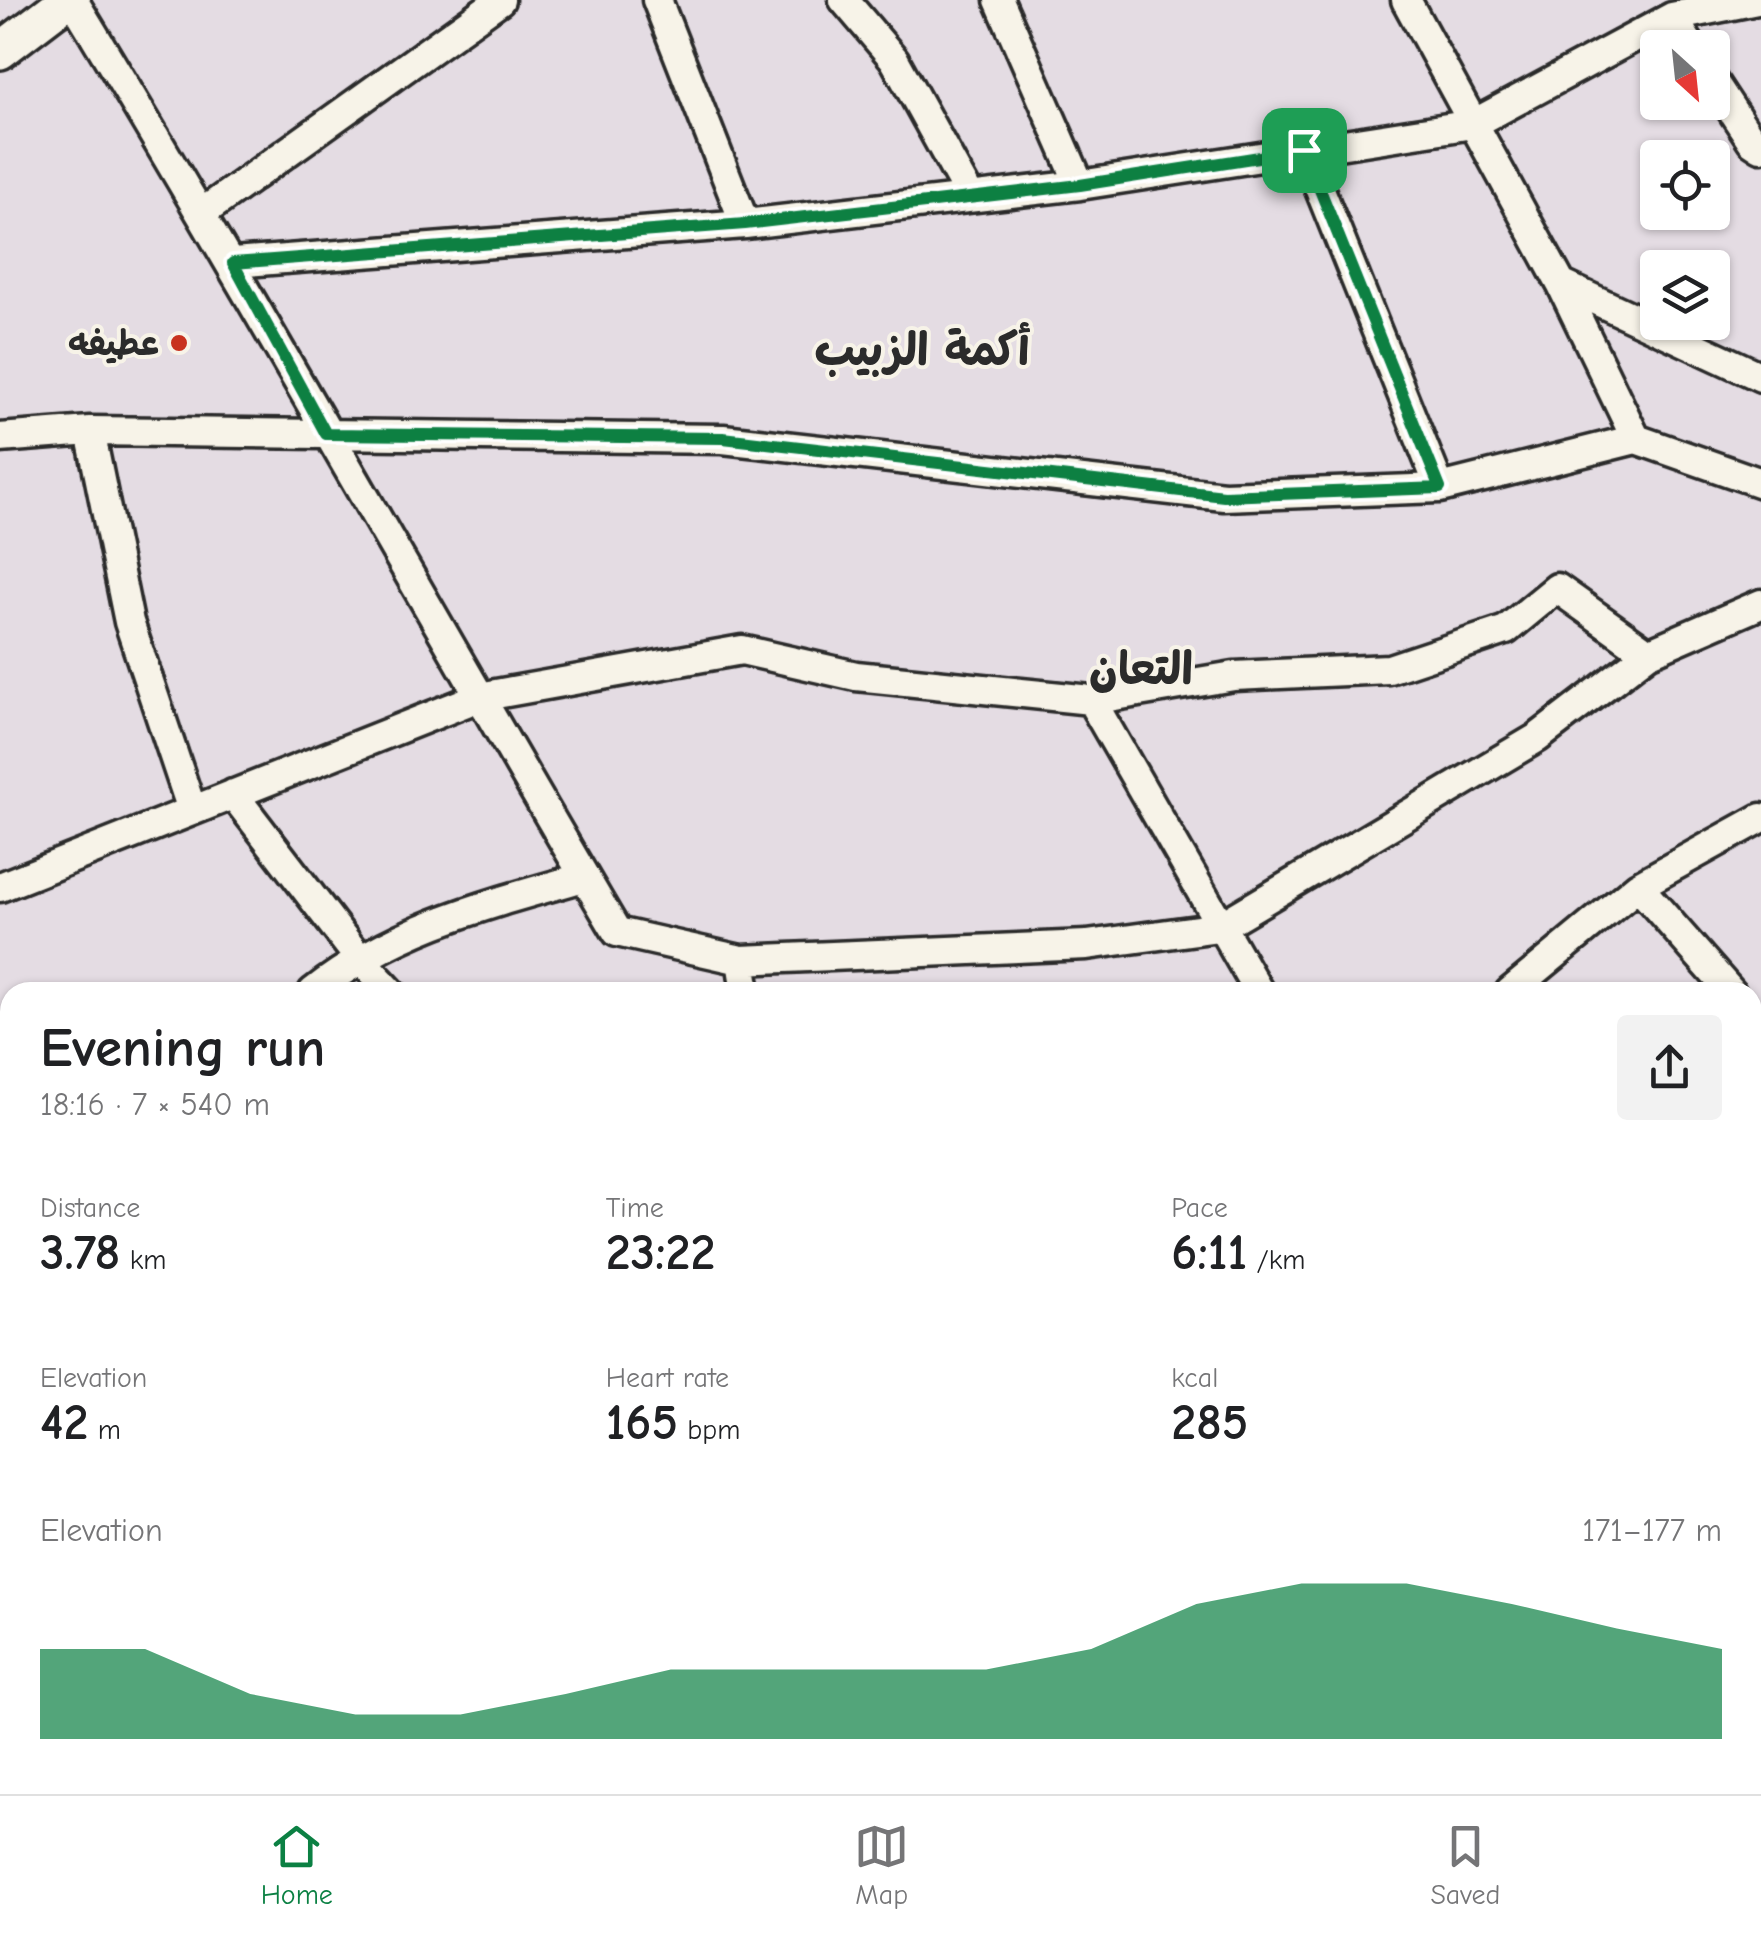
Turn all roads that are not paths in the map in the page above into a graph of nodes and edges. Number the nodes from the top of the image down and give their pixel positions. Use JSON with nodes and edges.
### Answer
{"nodes":[{"id":1,"x":70,"y":0,"type":"edge"},
{"id":2,"x":500,"y":0,"type":"edge"},
{"id":3,"x":656,"y":0,"type":"edge"},
{"id":4,"x":844,"y":0,"type":"edge"},
{"id":5,"x":999,"y":0,"type":"edge"},
{"id":6,"x":1406,"y":0,"type":"edge"},
{"id":7,"x":1757,"y":0,"type":"edge"},
{"id":8,"x":1672,"y":17,"type":"junction"},
{"id":9,"x":1680,"y":30,"type":"edge"},
{"id":10,"x":0,"y":51,"type":"edge"},
{"id":11,"x":1730,"y":107,"type":"edge"},
{"id":12,"x":1473,"y":124,"type":"junction"},
{"id":13,"x":1761,"y":147,"type":"edge"},
{"id":14,"x":1304,"y":150,"type":"junction"},
{"id":15,"x":1080,"y":185,"type":"junction"},
{"id":16,"x":970,"y":198,"type":"junction"},
{"id":17,"x":202,"y":212,"type":"junction"},
{"id":18,"x":745,"y":224,"type":"junction"},
{"id":19,"x":233,"y":263,"type":"junction"},
{"id":20,"x":1561,"y":284,"type":"junction"},
{"id":21,"x":1761,"y":377,"type":"edge"},
{"id":22,"x":90,"y":431,"type":"junction"},
{"id":23,"x":326,"y":434,"type":"junction"},
{"id":24,"x":0,"y":438,"type":"edge"},
{"id":25,"x":1636,"y":438,"type":"junction"},
{"id":26,"x":1761,"y":482,"type":"edge"},
{"id":27,"x":1440,"y":488,"type":"junction"},
{"id":28,"x":1761,"y":604,"type":"edge"},
{"id":29,"x":1648,"y":653,"type":"junction"},
{"id":30,"x":479,"y":697,"type":"junction"},
{"id":31,"x":1091,"y":700,"type":"junction"},
{"id":32,"x":233,"y":794,"type":"junction"},
{"id":33,"x":192,"y":810,"type":"junction"},
{"id":34,"x":1761,"y":818,"type":"edge"},
{"id":35,"x":584,"y":877,"type":"junction"},
{"id":36,"x":1638,"y":886,"type":"junction"},
{"id":37,"x":0,"y":887,"type":"edge"},
{"id":38,"x":1219,"y":927,"type":"junction"},
{"id":39,"x":358,"y":957,"type":"junction"},
{"id":40,"x":741,"y":960,"type":"junction"},
{"id":41,"x":325,"y":982,"type":"edge"},
{"id":42,"x":382,"y":982,"type":"edge"},
{"id":43,"x":744,"y":982,"type":"edge"},
{"id":44,"x":1253,"y":982,"type":"edge"},
{"id":45,"x":1522,"y":982,"type":"edge"},
{"id":46,"x":1722,"y":982,"type":"edge"}],
"edges":[{"from":1,"to":10,"type":"street"},
{"from":1,"to":17,"type":"street"},
{"from":2,"to":17,"type":"street"},
{"from":3,"to":18,"type":"street"},
{"from":4,"to":16,"type":"street"},
{"from":5,"to":15,"type":"street"},
{"from":6,"to":12,"type":"street"},
{"from":7,"to":8,"type":"street"},
{"from":8,"to":9,"type":"street"},
{"from":8,"to":12,"type":"street"},
{"from":11,"to":13,"type":"street"},
{"from":12,"to":14,"type":"street"},
{"from":12,"to":20,"type":"street"},
{"from":14,"to":15,"type":"street"},
{"from":14,"to":27,"type":"street"},
{"from":15,"to":16,"type":"street"},
{"from":16,"to":18,"type":"street"},
{"from":17,"to":19,"type":"street"},
{"from":18,"to":19,"type":"street"},
{"from":19,"to":23,"type":"street"},
{"from":20,"to":21,"type":"street"},
{"from":20,"to":25,"type":"street"},
{"from":22,"to":23,"type":"street"},
{"from":22,"to":24,"type":"street"},
{"from":22,"to":33,"type":"street"},
{"from":23,"to":27,"type":"street"},
{"from":23,"to":30,"type":"street"},
{"from":25,"to":26,"type":"street"},
{"from":25,"to":27,"type":"street"},
{"from":28,"to":29,"type":"street"},
{"from":29,"to":31,"type":"street"},
{"from":29,"to":38,"type":"street"},
{"from":30,"to":31,"type":"street"},
{"from":30,"to":32,"type":"street"},
{"from":30,"to":35,"type":"street"},
{"from":31,"to":38,"type":"street"},
{"from":32,"to":33,"type":"street"},
{"from":32,"to":39,"type":"street"},
{"from":33,"to":37,"type":"street"},
{"from":34,"to":36,"type":"street"},
{"from":35,"to":39,"type":"street"},
{"from":35,"to":40,"type":"street"},
{"from":36,"to":45,"type":"street"},
{"from":36,"to":46,"type":"street"},
{"from":38,"to":40,"type":"street"},
{"from":38,"to":44,"type":"street"},
{"from":39,"to":41,"type":"street"},
{"from":39,"to":42,"type":"street"},
{"from":40,"to":43,"type":"street"}]}
